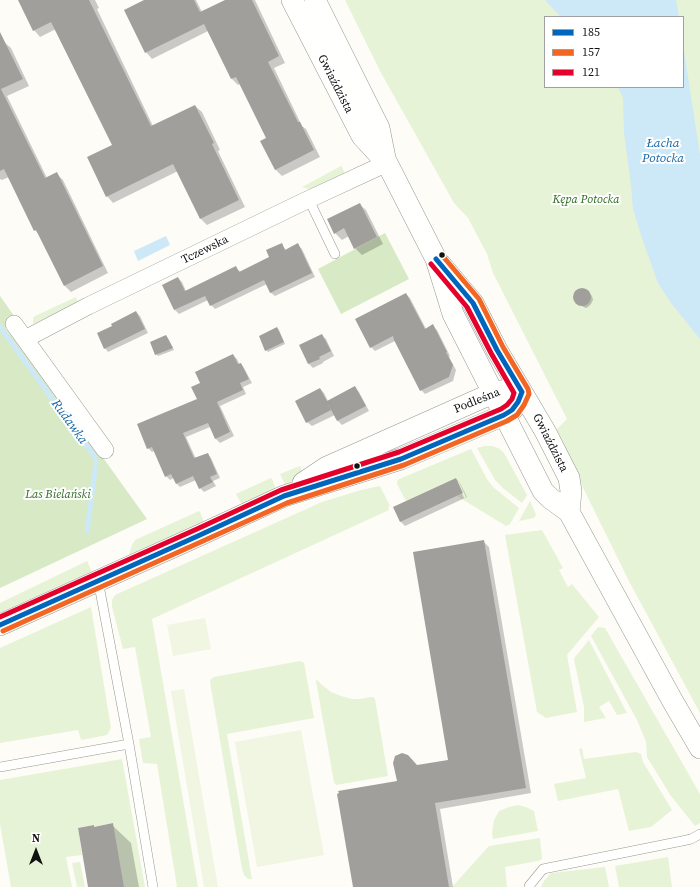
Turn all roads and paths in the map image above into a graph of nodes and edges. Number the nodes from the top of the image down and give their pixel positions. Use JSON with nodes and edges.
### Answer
{"nodes":[{"id":1,"x":292,"y":0,"type":"edge"},
{"id":2,"x":315,"y":0,"type":"edge"},
{"id":3,"x":387,"y":163,"type":"junction"},
{"id":4,"x":309,"y":200,"type":"junction"},
{"id":5,"x":335,"y":254,"type":"dead end"},
{"id":6,"x":436,"y":259,"type":"junction"},
{"id":7,"x":14,"y":324,"type":"dead end"},
{"id":8,"x":25,"y":338,"type":"junction"},
{"id":9,"x":522,"y":392,"type":"junction"},
{"id":10,"x":493,"y":393,"type":"junction"},
{"id":11,"x":504,"y":415,"type":"junction"},
{"id":12,"x":105,"y":450,"type":"dead end"},
{"id":13,"x":284,"y":496,"type":"junction"},
{"id":14,"x":570,"y":512,"type":"junction"},
{"id":15,"x":98,"y":580,"type":"junction"},
{"id":16,"x":0,"y":625,"type":"edge"},
{"id":17,"x":129,"y":744,"type":"junction"},
{"id":18,"x":700,"y":748,"type":"edge"},
{"id":19,"x":0,"y":767,"type":"edge"},
{"id":20,"x":700,"y":834,"type":"edge"},
{"id":21,"x":153,"y":887,"type":"edge"},
{"id":22,"x":529,"y":887,"type":"edge"}],
"edges":[{"from":1,"to":3,"type":"street","name":"Gwiaździsta"},
{"from":2,"to":3,"type":"street","name":"Gwiaździsta"},
{"from":3,"to":4,"type":"street","name":"Tczewska"},
{"from":3,"to":6,"type":"street","name":"Gwiaździsta"},
{"from":4,"to":5,"type":"lane"},
{"from":4,"to":8,"type":"street","name":"Tczewska"},
{"from":6,"to":9,"type":"street","name":"Gwiaździsta"},
{"from":6,"to":10,"type":"street","name":"Gwiaździsta"},
{"from":7,"to":8,"type":"street"},
{"from":8,"to":12,"type":"street"},
{"from":9,"to":10,"type":"street","name":"Podleśna"},
{"from":9,"to":11,"type":"street","name":"Podleśna"},
{"from":9,"to":14,"type":"street","name":"Gwiaździsta"},
{"from":10,"to":11,"type":"street","name":"Gwiaździsta"},
{"from":10,"to":13,"type":"street","name":"Podleśna"},
{"from":11,"to":13,"type":"street","name":"Podleśna"},
{"from":11,"to":14,"type":"street","name":"Gwiaździsta"},
{"from":13,"to":15,"type":"street","name":"Podleśna"},
{"from":14,"to":18,"type":"street","name":"Gwiaździsta"},
{"from":15,"to":16,"type":"street","name":"Podleśna"},
{"from":15,"to":17,"type":"lane"},
{"from":17,"to":19,"type":"lane"},
{"from":17,"to":21,"type":"lane"},
{"from":20,"to":22,"type":"lane"}]}
